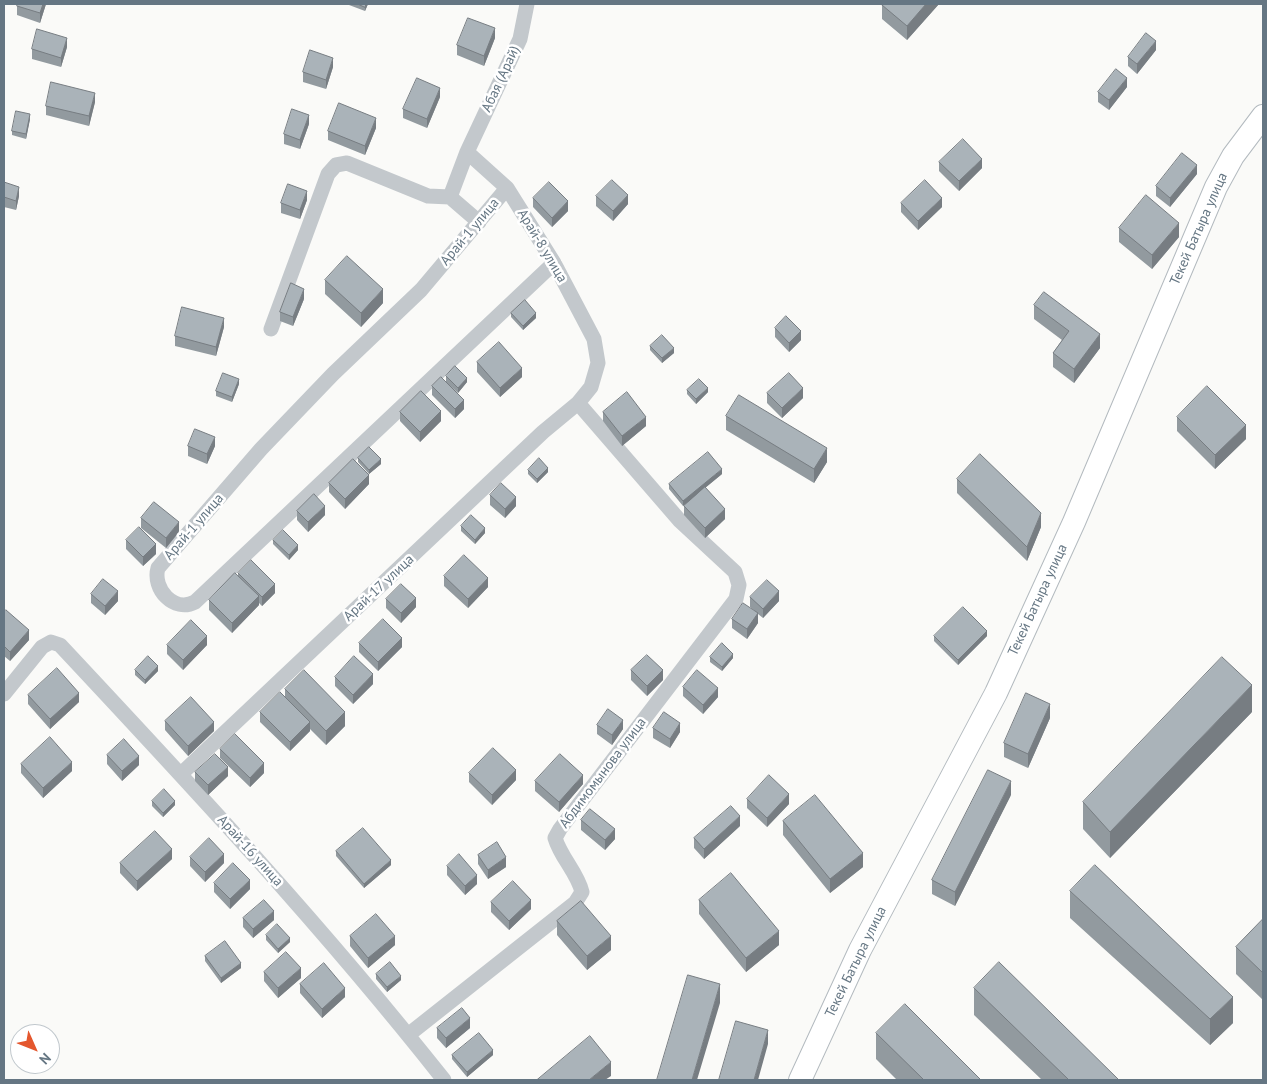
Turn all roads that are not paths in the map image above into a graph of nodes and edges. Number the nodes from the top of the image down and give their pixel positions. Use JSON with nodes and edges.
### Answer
{"nodes":[{"id":1,"x":527,"y":4,"type":"edge"},
{"id":2,"x":1263,"y":116,"type":"edge"},
{"id":3,"x":467,"y":152,"type":"junction"},
{"id":4,"x":507,"y":188,"type":"junction"},
{"id":5,"x":450,"y":197,"type":"junction"},
{"id":6,"x":479,"y":222,"type":"junction"},
{"id":7,"x":554,"y":263,"type":"junction"},
{"id":8,"x":271,"y":329,"type":"dead end"},
{"id":9,"x":578,"y":403,"type":"junction"},
{"id":10,"x":4,"y":694,"type":"edge"},
{"id":11,"x":181,"y":774,"type":"junction"},
{"id":12,"x":408,"y":1035,"type":"junction"},
{"id":13,"x":444,"y":1080,"type":"edge"},
{"id":14,"x":800,"y":1080,"type":"edge"}],
"edges":[{"from":1,"to":3,"type":"street","name":"Абая (Арай)"},
{"from":2,"to":14,"type":"street","name":"Текей Батыра улица"},
{"from":3,"to":4,"type":"street","name":"Арай-8 улица"},
{"from":3,"to":5,"type":"street"},
{"from":4,"to":6,"type":"street","name":"Арай-1 улица"},
{"from":4,"to":7,"type":"street","name":"Арай-8 улица"},
{"from":5,"to":6,"type":"street"},
{"from":5,"to":8,"type":"street"},
{"from":6,"to":7,"type":"street","name":"Арай-1 улица"},
{"from":7,"to":9,"type":"street","name":"Арай-8 улица"},
{"from":9,"to":11,"type":"street","name":"Арай-17 улица"},
{"from":9,"to":12,"type":"street","name":"Абдимомынова улица"},
{"from":10,"to":11,"type":"street","name":"Арай-16 улица"},
{"from":11,"to":12,"type":"street","name":"Арай-16 улица"},
{"from":12,"to":13,"type":"street","name":"Арай-16 улица"}]}
